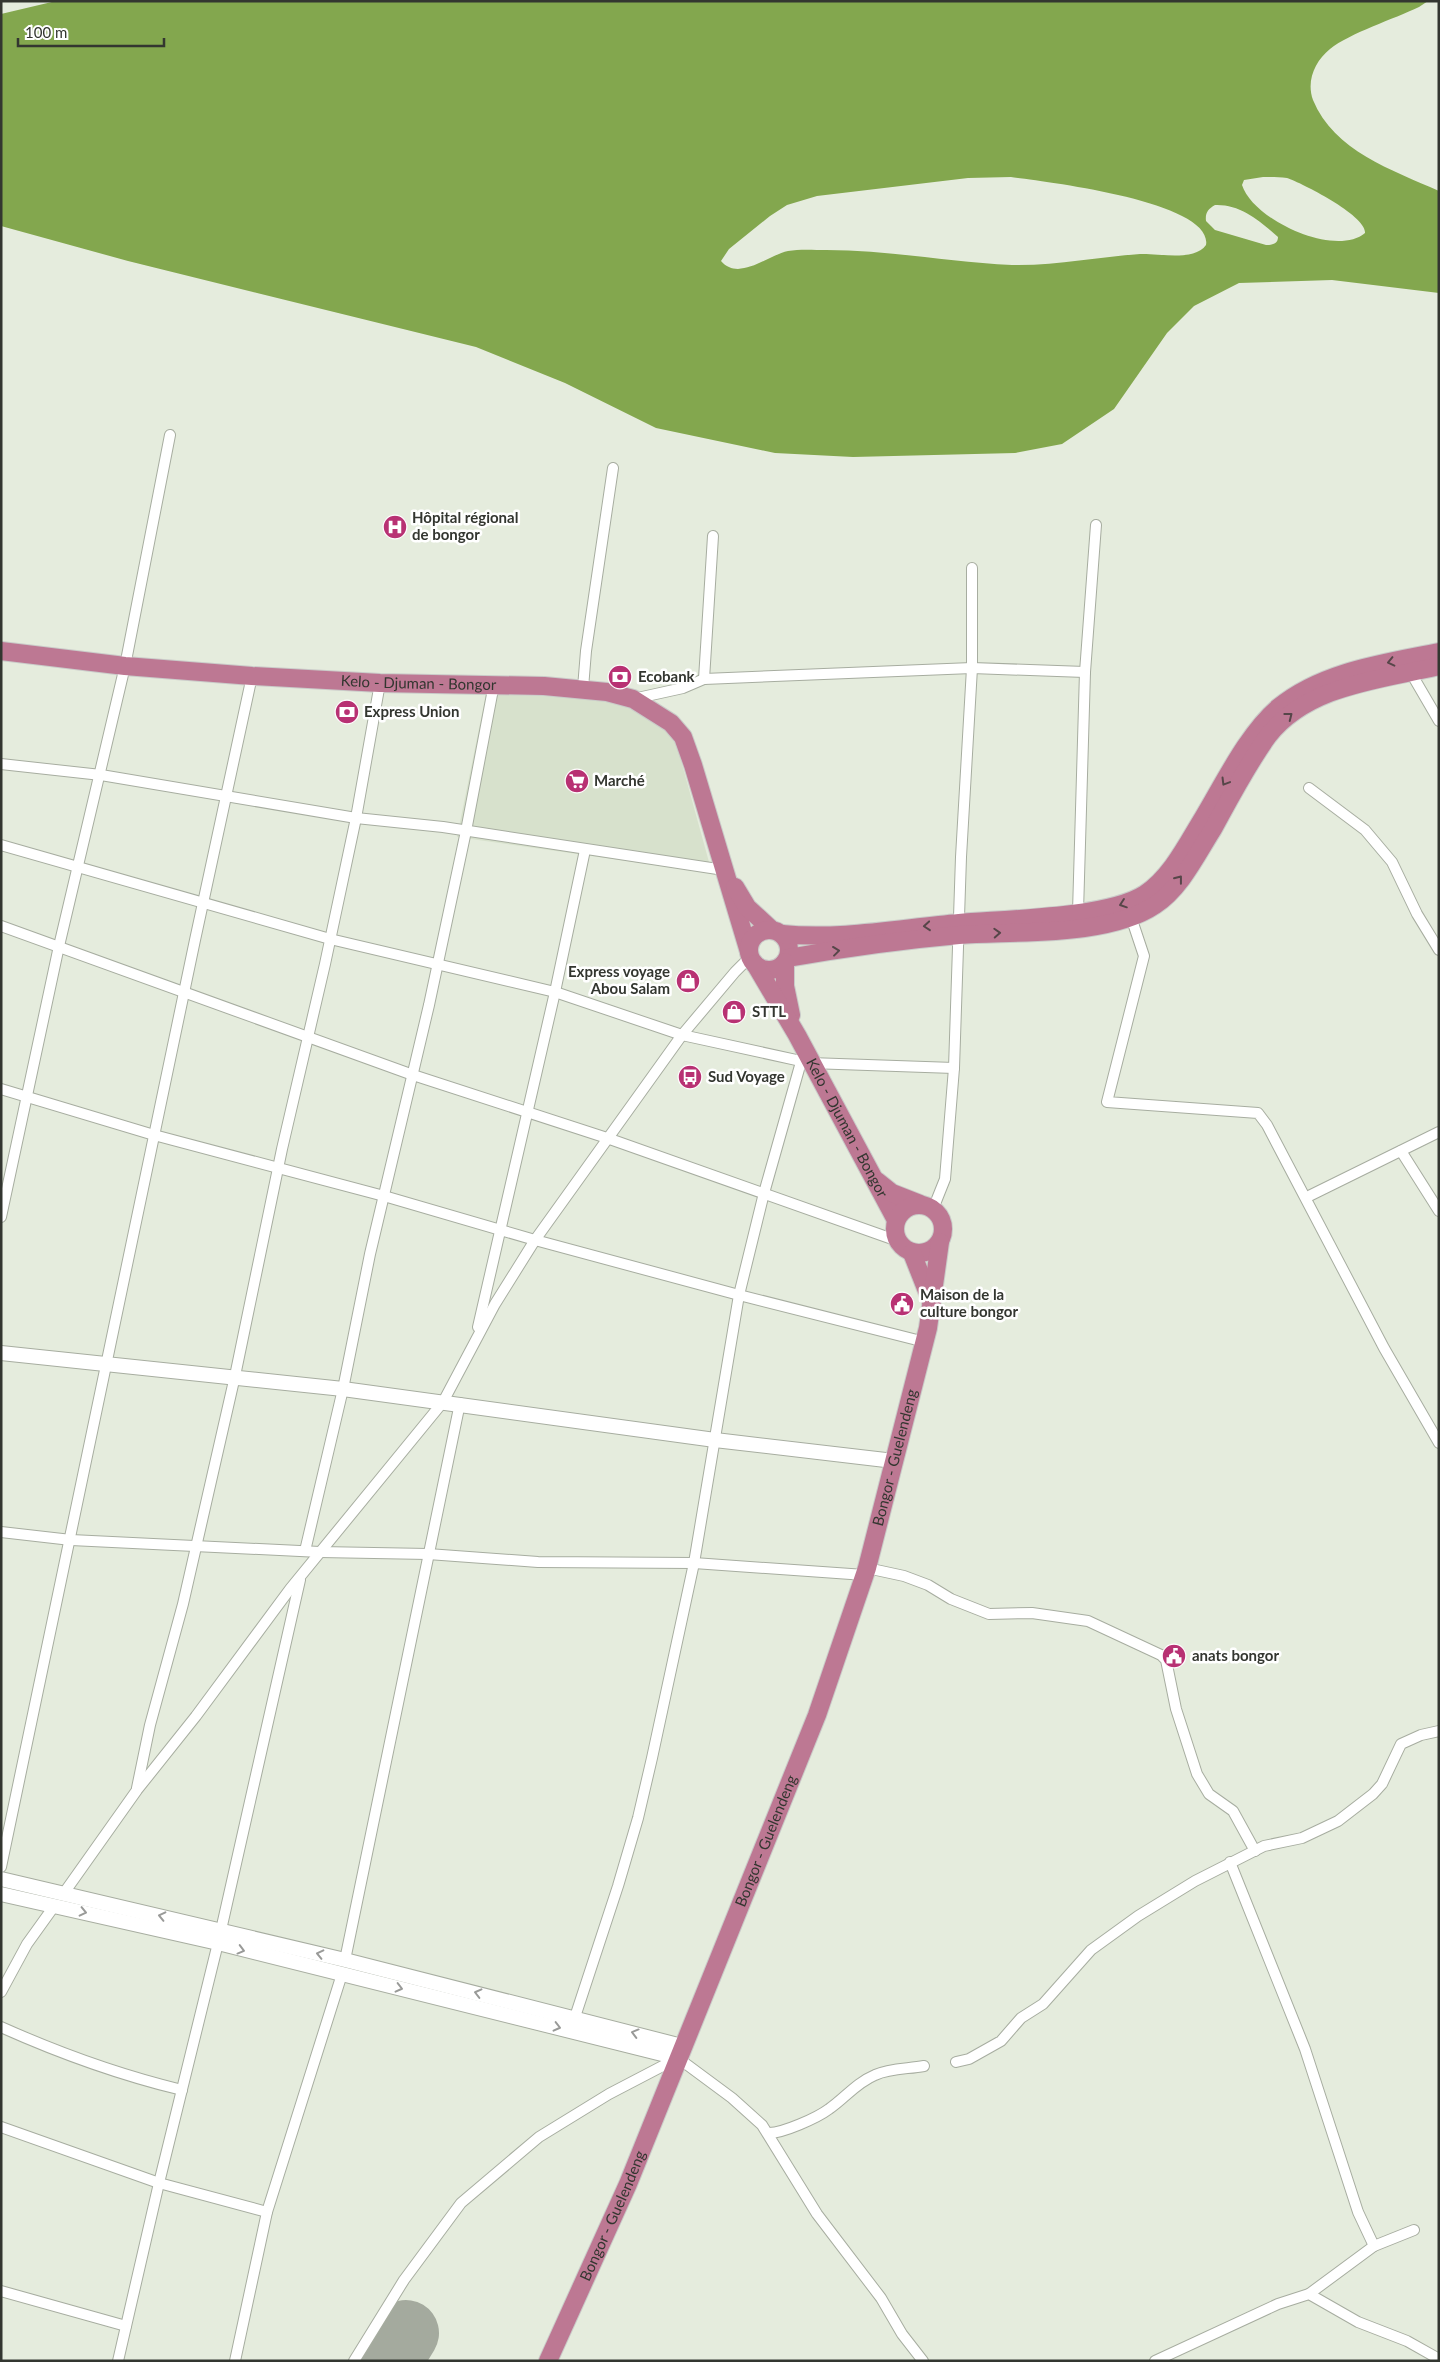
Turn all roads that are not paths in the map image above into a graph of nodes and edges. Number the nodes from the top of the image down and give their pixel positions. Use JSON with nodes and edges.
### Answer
{"nodes":[{"id":1,"x":170,"y":435,"type":"dead end"},
{"id":2,"x":613,"y":468,"type":"dead end"},
{"id":3,"x":1096,"y":525,"type":"dead end"},
{"id":4,"x":713,"y":536,"type":"dead end"},
{"id":5,"x":972,"y":568,"type":"dead end"},
{"id":6,"x":1,"y":651,"type":"edge"},
{"id":7,"x":1439,"y":652,"type":"edge"},
{"id":8,"x":125,"y":666,"type":"junction"},
{"id":9,"x":1439,"y":666,"type":"edge"},
{"id":10,"x":972,"y":668,"type":"junction"},
{"id":11,"x":1086,"y":672,"type":"junction"},
{"id":12,"x":1411,"y":672,"type":"junction"},
{"id":13,"x":252,"y":676,"type":"junction"},
{"id":14,"x":704,"y":679,"type":"junction"},
{"id":15,"x":380,"y":683,"type":"junction"},
{"id":16,"x":494,"y":684,"type":"junction"},
{"id":17,"x":583,"y":688,"type":"junction"},
{"id":18,"x":633,"y":699,"type":"junction"},
{"id":19,"x":1439,"y":721,"type":"edge"},
{"id":20,"x":1,"y":764,"type":"edge"},
{"id":21,"x":101,"y":775,"type":"junction"},
{"id":22,"x":1309,"y":788,"type":"dead end"},
{"id":23,"x":225,"y":796,"type":"junction"},
{"id":24,"x":356,"y":818,"type":"junction"},
{"id":25,"x":466,"y":831,"type":"junction"},
{"id":26,"x":1,"y":845,"type":"edge"},
{"id":27,"x":586,"y":850,"type":"junction"},
{"id":28,"x":78,"y":868,"type":"junction"},
{"id":29,"x":724,"y":870,"type":"junction"},
{"id":30,"x":205,"y":903,"type":"junction"},
{"id":31,"x":1078,"y":912,"type":"junction"},
{"id":32,"x":1131,"y":917,"type":"junction"},
{"id":33,"x":1,"y":926,"type":"edge"},
{"id":34,"x":958,"y":929,"type":"junction"},
{"id":35,"x":777,"y":932,"type":"junction"},
{"id":36,"x":330,"y":939,"type":"junction"},
{"id":37,"x":59,"y":946,"type":"junction"},
{"id":38,"x":1439,"y":950,"type":"edge"},
{"id":39,"x":751,"y":958,"type":"junction"},
{"id":40,"x":786,"y":960,"type":"junction"},
{"id":41,"x":438,"y":965,"type":"junction"},
{"id":42,"x":185,"y":992,"type":"junction"},
{"id":43,"x":556,"y":992,"type":"junction"},
{"id":44,"x":682,"y":1035,"type":"junction"},
{"id":45,"x":796,"y":1035,"type":"junction"},
{"id":46,"x":308,"y":1038,"type":"junction"},
{"id":47,"x":806,"y":1062,"type":"junction"},
{"id":48,"x":954,"y":1068,"type":"junction"},
{"id":49,"x":413,"y":1075,"type":"junction"},
{"id":50,"x":1,"y":1089,"type":"edge"},
{"id":51,"x":28,"y":1096,"type":"junction"},
{"id":52,"x":527,"y":1112,"type":"junction"},
{"id":53,"x":1439,"y":1132,"type":"edge"},
{"id":54,"x":154,"y":1135,"type":"junction"},
{"id":55,"x":608,"y":1138,"type":"junction"},
{"id":56,"x":1401,"y":1152,"type":"junction"},
{"id":57,"x":278,"y":1169,"type":"junction"},
{"id":58,"x":872,"y":1177,"type":"junction"},
{"id":59,"x":764,"y":1193,"type":"junction"},
{"id":60,"x":384,"y":1196,"type":"junction"},
{"id":61,"x":1307,"y":1197,"type":"junction"},
{"id":62,"x":926,"y":1207,"type":"junction"},
{"id":63,"x":1439,"y":1211,"type":"edge"},
{"id":64,"x":1,"y":1217,"type":"edge"},
{"id":65,"x":896,"y":1220,"type":"junction"},
{"id":66,"x":501,"y":1228,"type":"junction"},
{"id":67,"x":535,"y":1240,"type":"junction"},
{"id":68,"x":898,"y":1241,"type":"junction"},
{"id":69,"x":940,"y":1242,"type":"junction"},
{"id":70,"x":912,"y":1253,"type":"junction"},
{"id":71,"x":739,"y":1295,"type":"junction"},
{"id":72,"x":932,"y":1305,"type":"junction"},
{"id":73,"x":475,"y":1341,"type":"junction"},
{"id":74,"x":925,"y":1342,"type":"junction"},
{"id":75,"x":1,"y":1353,"type":"edge"},
{"id":76,"x":108,"y":1365,"type":"junction"},
{"id":77,"x":235,"y":1376,"type":"junction"},
{"id":78,"x":343,"y":1389,"type":"junction"},
{"id":79,"x":443,"y":1402,"type":"junction"},
{"id":80,"x":460,"y":1403,"type":"junction"},
{"id":81,"x":715,"y":1440,"type":"junction"},
{"id":82,"x":1439,"y":1443,"type":"edge"},
{"id":83,"x":894,"y":1461,"type":"junction"},
{"id":84,"x":1,"y":1532,"type":"edge"},
{"id":85,"x":71,"y":1540,"type":"junction"},
{"id":86,"x":196,"y":1546,"type":"junction"},
{"id":87,"x":305,"y":1551,"type":"junction"},
{"id":88,"x":320,"y":1552,"type":"junction"},
{"id":89,"x":428,"y":1554,"type":"junction"},
{"id":90,"x":694,"y":1563,"type":"junction"},
{"id":91,"x":866,"y":1572,"type":"junction"},
{"id":92,"x":300,"y":1576,"type":"junction"},
{"id":93,"x":1439,"y":1731,"type":"edge"},
{"id":94,"x":137,"y":1790,"type":"junction"},
{"id":95,"x":1255,"y":1851,"type":"junction"},
{"id":96,"x":1230,"y":1862,"type":"junction"},
{"id":97,"x":1,"y":1867,"type":"edge"},
{"id":98,"x":1,"y":1879,"type":"edge"},
{"id":99,"x":64,"y":1893,"type":"junction"},
{"id":100,"x":1,"y":1894,"type":"edge"},
{"id":101,"x":55,"y":1905,"type":"junction"},
{"id":102,"x":220,"y":1937,"type":"junction"},
{"id":103,"x":271,"y":1942,"type":"junction"},
{"id":104,"x":268,"y":1957,"type":"junction"},
{"id":105,"x":344,"y":1967,"type":"junction"},
{"id":106,"x":1,"y":1992,"type":"edge"},
{"id":107,"x":575,"y":2017,"type":"junction"},
{"id":108,"x":1,"y":2027,"type":"edge"},
{"id":109,"x":680,"y":2052,"type":"junction"},
{"id":110,"x":956,"y":2062,"type":"dead end"},
{"id":111,"x":924,"y":2066,"type":"dead end"},
{"id":112,"x":182,"y":2090,"type":"junction"},
{"id":113,"x":1,"y":2127,"type":"edge"},
{"id":114,"x":768,"y":2133,"type":"junction"},
{"id":115,"x":158,"y":2183,"type":"junction"},
{"id":116,"x":267,"y":2212,"type":"junction"},
{"id":117,"x":1414,"y":2230,"type":"dead end"},
{"id":118,"x":1374,"y":2246,"type":"junction"},
{"id":119,"x":1,"y":2291,"type":"edge"},
{"id":120,"x":1309,"y":2294,"type":"junction"},
{"id":121,"x":126,"y":2326,"type":"junction"},
{"id":122,"x":1439,"y":2359,"type":"edge"},
{"id":123,"x":118,"y":2361,"type":"edge"},
{"id":124,"x":235,"y":2361,"type":"edge"},
{"id":125,"x":354,"y":2361,"type":"edge"},
{"id":126,"x":548,"y":2361,"type":"edge"},
{"id":127,"x":923,"y":2361,"type":"edge"},
{"id":128,"x":1156,"y":2361,"type":"edge"}],
"edges":[{"from":1,"to":8,"type":"street"},
{"from":2,"to":17,"type":"street"},
{"from":3,"to":11,"type":"street"},
{"from":4,"to":14,"type":"street"},
{"from":5,"to":10,"type":"street"},
{"from":6,"to":8,"type":"highway","name":"Kelo - Djuman - Bongor"},
{"from":7,"to":31,"type":"highway","one_way":true},
{"from":8,"to":13,"type":"highway","name":"Kelo - Djuman - Bongor"},
{"from":8,"to":21,"type":"street"},
{"from":9,"to":12,"type":"highway"},
{"from":10,"to":11,"type":"street"},
{"from":10,"to":14,"type":"street"},
{"from":10,"to":34,"type":"street"},
{"from":11,"to":31,"type":"street"},
{"from":12,"to":19,"type":"street"},
{"from":32,"to":12,"type":"highway","one_way":true},
{"from":13,"to":15,"type":"highway","name":"Kelo - Djuman - Bongor"},
{"from":13,"to":23,"type":"street"},
{"from":14,"to":18,"type":"street"},
{"from":15,"to":16,"type":"highway","name":"Kelo - Djuman - Bongor"},
{"from":15,"to":24,"type":"street"},
{"from":16,"to":17,"type":"highway","name":"Kelo - Djuman - Bongor"},
{"from":16,"to":25,"type":"street"},
{"from":17,"to":18,"type":"highway","name":"Kelo - Djuman - Bongor"},
{"from":18,"to":29,"type":"highway","name":"Kelo - Djuman - Bongor"},
{"from":20,"to":21,"type":"street"},
{"from":21,"to":23,"type":"street"},
{"from":21,"to":28,"type":"street"},
{"from":22,"to":38,"type":"street"},
{"from":23,"to":24,"type":"street"},
{"from":23,"to":30,"type":"street"},
{"from":24,"to":25,"type":"street"},
{"from":24,"to":36,"type":"street"},
{"from":25,"to":27,"type":"street"},
{"from":25,"to":41,"type":"street"},
{"from":26,"to":28,"type":"street"},
{"from":27,"to":29,"type":"street"},
{"from":27,"to":43,"type":"street"},
{"from":28,"to":30,"type":"street"},
{"from":28,"to":37,"type":"street"},
{"from":29,"to":35,"type":"highway","name":"Kelo - Djuman - Bongor"},
{"from":29,"to":39,"type":"highway","name":"Kelo - Djuman - Bongor"},
{"from":30,"to":36,"type":"street"},
{"from":30,"to":42,"type":"street"},
{"from":31,"to":34,"type":"highway"},
{"from":34,"to":32,"type":"highway","one_way":true},
{"from":32,"to":61,"type":"street"},
{"from":33,"to":37,"type":"street"},
{"from":34,"to":35,"type":"highway","one_way":true},
{"from":40,"to":34,"type":"highway","one_way":true},
{"from":34,"to":48,"type":"street"},
{"from":35,"to":39,"type":"highway"},
{"from":35,"to":40,"type":"highway"},
{"from":36,"to":41,"type":"street"},
{"from":36,"to":46,"type":"street"},
{"from":37,"to":42,"type":"street"},
{"from":37,"to":51,"type":"street"},
{"from":39,"to":40,"type":"highway"},
{"from":39,"to":44,"type":"street"},
{"from":39,"to":45,"type":"highway","name":"Kelo - Djuman - Bongor"},
{"from":40,"to":45,"type":"highway","name":"Kelo - Djuman - Bongor"},
{"from":41,"to":43,"type":"street"},
{"from":41,"to":49,"type":"street"},
{"from":42,"to":46,"type":"street"},
{"from":42,"to":54,"type":"street"},
{"from":43,"to":44,"type":"street"},
{"from":43,"to":52,"type":"street"},
{"from":44,"to":47,"type":"street"},
{"from":44,"to":55,"type":"street"},
{"from":45,"to":47,"type":"highway","name":"Kelo - Djuman - Bongor"},
{"from":46,"to":49,"type":"street"},
{"from":46,"to":57,"type":"street"},
{"from":47,"to":48,"type":"street"},
{"from":47,"to":58,"type":"highway","name":"Kelo - Djuman - Bongor"},
{"from":47,"to":59,"type":"street"},
{"from":48,"to":62,"type":"street"},
{"from":49,"to":52,"type":"street"},
{"from":49,"to":60,"type":"street"},
{"from":50,"to":51,"type":"street"},
{"from":51,"to":54,"type":"street"},
{"from":51,"to":64,"type":"street"},
{"from":52,"to":55,"type":"street"},
{"from":52,"to":66,"type":"street"},
{"from":53,"to":56,"type":"street"},
{"from":54,"to":57,"type":"street"},
{"from":54,"to":76,"type":"street"},
{"from":55,"to":59,"type":"street"},
{"from":55,"to":67,"type":"street"},
{"from":56,"to":61,"type":"street"},
{"from":56,"to":63,"type":"street"},
{"from":57,"to":60,"type":"street"},
{"from":57,"to":77,"type":"street"},
{"from":58,"to":62,"type":"highway"},
{"from":58,"to":65,"type":"highway","name":"Kelo - Djuman - Bongor"},
{"from":59,"to":68,"type":"street"},
{"from":59,"to":71,"type":"street"},
{"from":60,"to":66,"type":"street"},
{"from":60,"to":78,"type":"street"},
{"from":61,"to":82,"type":"street"},
{"from":62,"to":65,"type":"highway"},
{"from":62,"to":69,"type":"highway"},
{"from":65,"to":68,"type":"highway"},
{"from":66,"to":67,"type":"street"},
{"from":66,"to":73,"type":"street"},
{"from":67,"to":71,"type":"street"},
{"from":67,"to":73,"type":"street"},
{"from":68,"to":70,"type":"highway"},
{"from":69,"to":70,"type":"highway"},
{"from":69,"to":72,"type":"highway","name":"Bongor - Guelendeng"},
{"from":70,"to":72,"type":"highway"},
{"from":71,"to":74,"type":"street"},
{"from":71,"to":81,"type":"street"},
{"from":72,"to":74,"type":"highway","name":"Bongor - Guelendeng"},
{"from":73,"to":79,"type":"street"},
{"from":74,"to":83,"type":"highway","name":"Bongor - Guelendeng"},
{"from":75,"to":76,"type":"main road"},
{"from":76,"to":77,"type":"main road"},
{"from":76,"to":85,"type":"street"},
{"from":77,"to":78,"type":"main road"},
{"from":77,"to":86,"type":"street"},
{"from":78,"to":79,"type":"main road"},
{"from":78,"to":87,"type":"street"},
{"from":79,"to":80,"type":"main road"},
{"from":79,"to":88,"type":"street"},
{"from":80,"to":81,"type":"main road"},
{"from":80,"to":89,"type":"street"},
{"from":81,"to":83,"type":"main road"},
{"from":81,"to":90,"type":"street"},
{"from":83,"to":91,"type":"highway","name":"Bongor - Guelendeng"},
{"from":84,"to":85,"type":"street"},
{"from":85,"to":86,"type":"street"},
{"from":85,"to":97,"type":"street"},
{"from":86,"to":87,"type":"street"},
{"from":86,"to":94,"type":"street"},
{"from":87,"to":88,"type":"street"},
{"from":88,"to":89,"type":"street"},
{"from":88,"to":92,"type":"street"},
{"from":89,"to":90,"type":"street"},
{"from":89,"to":105,"type":"street"},
{"from":90,"to":91,"type":"street"},
{"from":90,"to":107,"type":"street"},
{"from":91,"to":95,"type":"street"},
{"from":91,"to":109,"type":"highway","name":"Bongor - Guelendeng"},
{"from":92,"to":94,"type":"street"},
{"from":92,"to":102,"type":"street"},
{"from":93,"to":95,"type":"street"},
{"from":94,"to":99,"type":"street"},
{"from":95,"to":96,"type":"street"},
{"from":96,"to":110,"type":"street"},
{"from":96,"to":118,"type":"street"},
{"from":98,"to":99,"type":"main road"},
{"from":102,"to":99,"type":"main road","one_way":true},
{"from":100,"to":101,"type":"main road"},
{"from":101,"to":102,"type":"main road","one_way":true},
{"from":101,"to":106,"type":"street"},
{"from":102,"to":103,"type":"main road"},
{"from":102,"to":104,"type":"main road","one_way":true},
{"from":102,"to":112,"type":"street"},
{"from":103,"to":104,"type":"main road"},
{"from":105,"to":103,"type":"main road","one_way":true},
{"from":104,"to":105,"type":"main road"},
{"from":107,"to":105,"type":"main road","one_way":true},
{"from":105,"to":109,"type":"main road","one_way":true},
{"from":105,"to":116,"type":"street"},
{"from":109,"to":107,"type":"main road","one_way":true},
{"from":108,"to":112,"type":"street"},
{"from":109,"to":114,"type":"street"},
{"from":109,"to":125,"type":"street"},
{"from":109,"to":126,"type":"highway","name":"Bongor - Guelendeng"},
{"from":111,"to":114,"type":"street"},
{"from":112,"to":115,"type":"street"},
{"from":113,"to":115,"type":"street"},
{"from":114,"to":127,"type":"street"},
{"from":115,"to":116,"type":"street"},
{"from":115,"to":121,"type":"street"},
{"from":116,"to":124,"type":"street"},
{"from":117,"to":118,"type":"street"},
{"from":118,"to":120,"type":"street"},
{"from":119,"to":121,"type":"street"},
{"from":120,"to":122,"type":"street"},
{"from":120,"to":128,"type":"street"},
{"from":121,"to":123,"type":"street"}]}
